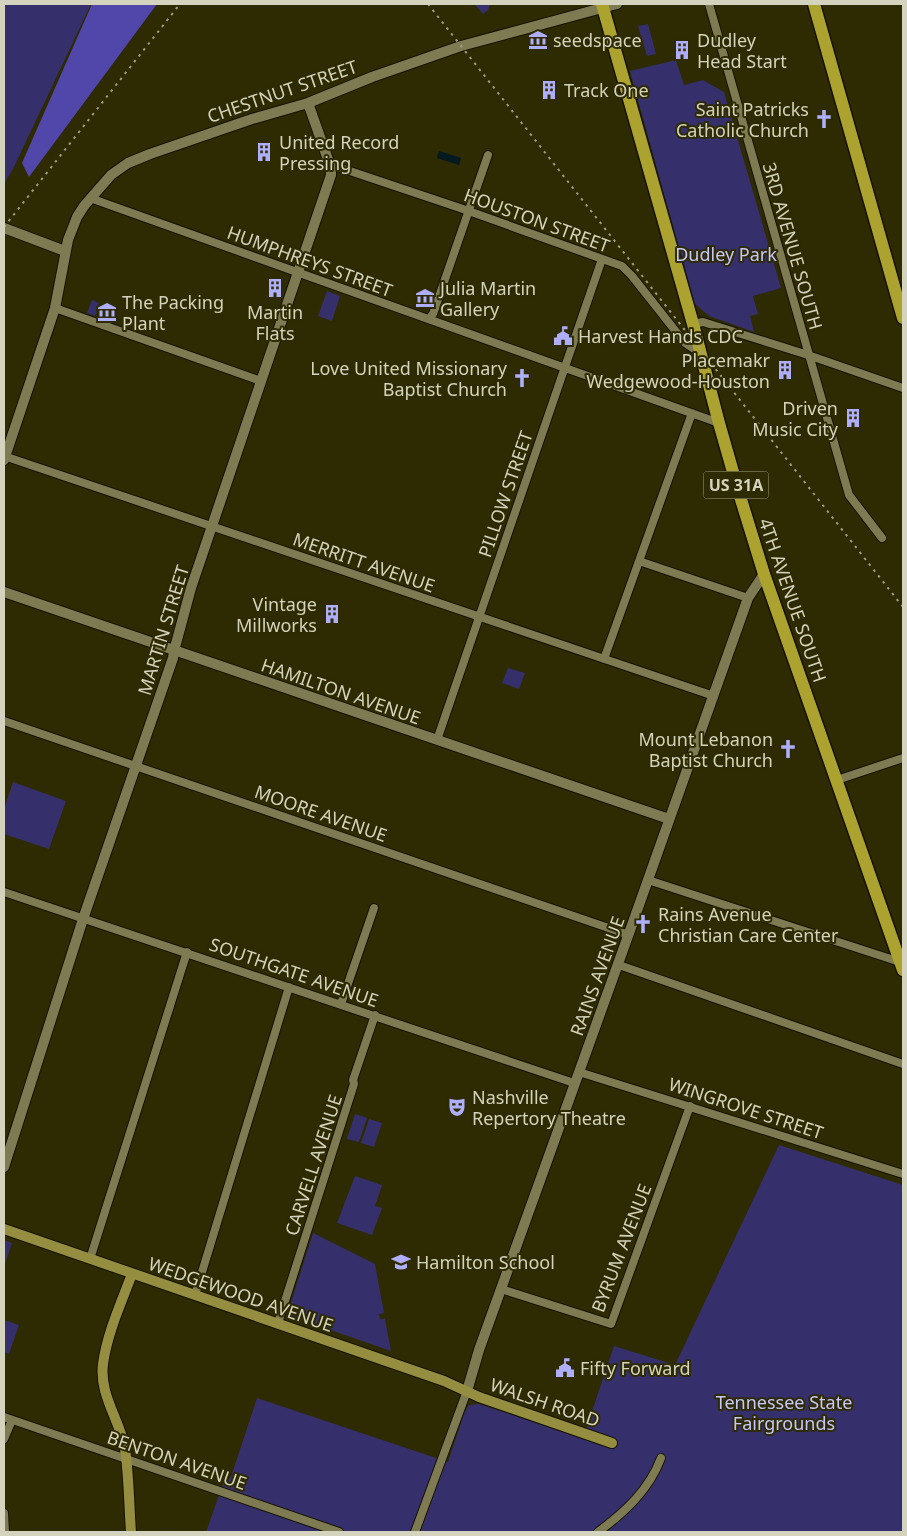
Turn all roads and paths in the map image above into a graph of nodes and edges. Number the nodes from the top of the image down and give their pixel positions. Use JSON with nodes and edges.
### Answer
{"nodes":[{"id":1,"x":617,"y":4,"type":"edge"},
{"id":2,"x":709,"y":4,"type":"edge"},
{"id":3,"x":814,"y":4,"type":"edge"},
{"id":4,"x":602,"y":6,"type":"edge"},
{"id":5,"x":308,"y":103,"type":"junction"},
{"id":6,"x":488,"y":155,"type":"dead end"},
{"id":7,"x":329,"y":164,"type":"junction"},
{"id":8,"x":90,"y":198,"type":"junction"},
{"id":9,"x":469,"y":211,"type":"junction"},
{"id":10,"x":4,"y":228,"type":"edge"},
{"id":11,"x":65,"y":251,"type":"junction"},
{"id":12,"x":602,"y":258,"type":"junction"},
{"id":13,"x":297,"y":273,"type":"junction"},
{"id":14,"x":56,"y":308,"type":"junction"},
{"id":15,"x":903,"y":318,"type":"edge"},
{"id":16,"x":429,"y":319,"type":"junction"},
{"id":17,"x":693,"y":324,"type":"junction"},
{"id":18,"x":701,"y":354,"type":"junction"},
{"id":19,"x":808,"y":355,"type":"junction"},
{"id":20,"x":564,"y":367,"type":"junction"},
{"id":21,"x":261,"y":381,"type":"junction"},
{"id":22,"x":903,"y":388,"type":"edge"},
{"id":23,"x":692,"y":413,"type":"junction"},
{"id":24,"x":718,"y":423,"type":"junction"},
{"id":25,"x":4,"y":457,"type":"edge"},
{"id":26,"x":212,"y":526,"type":"junction"},
{"id":27,"x":882,"y":538,"type":"dead end"},
{"id":28,"x":639,"y":561,"type":"junction"},
{"id":29,"x":764,"y":574,"type":"junction"},
{"id":30,"x":4,"y":592,"type":"edge"},
{"id":31,"x":748,"y":598,"type":"junction"},
{"id":32,"x":479,"y":616,"type":"junction"},
{"id":33,"x":174,"y":651,"type":"junction"},
{"id":34,"x":604,"y":658,"type":"junction"},
{"id":35,"x":714,"y":696,"type":"junction"},
{"id":36,"x":4,"y":721,"type":"edge"},
{"id":37,"x":437,"y":740,"type":"junction"},
{"id":38,"x":903,"y":758,"type":"edge"},
{"id":39,"x":137,"y":766,"type":"junction"},
{"id":40,"x":837,"y":780,"type":"junction"},
{"id":41,"x":669,"y":819,"type":"junction"},
{"id":42,"x":648,"y":880,"type":"junction"},
{"id":43,"x":4,"y":892,"type":"edge"},
{"id":44,"x":374,"y":908,"type":"dead end"},
{"id":45,"x":83,"y":919,"type":"junction"},
{"id":46,"x":629,"y":935,"type":"junction"},
{"id":47,"x":187,"y":952,"type":"junction"},
{"id":48,"x":619,"y":965,"type":"junction"},
{"id":49,"x":902,"y":966,"type":"edge"},
{"id":50,"x":289,"y":986,"type":"junction"},
{"id":51,"x":341,"y":1004,"type":"junction"},
{"id":52,"x":375,"y":1016,"type":"junction"},
{"id":53,"x":903,"y":1064,"type":"edge"},
{"id":54,"x":579,"y":1072,"type":"junction"},
{"id":55,"x":574,"y":1083,"type":"junction"},
{"id":56,"x":690,"y":1106,"type":"junction"},
{"id":57,"x":4,"y":1167,"type":"edge"},
{"id":58,"x":903,"y":1174,"type":"edge"},
{"id":59,"x":4,"y":1229,"type":"edge"},
{"id":60,"x":90,"y":1259,"type":"junction"},
{"id":61,"x":132,"y":1274,"type":"junction"},
{"id":62,"x":501,"y":1289,"type":"junction"},
{"id":63,"x":194,"y":1295,"type":"junction"},
{"id":64,"x":278,"y":1324,"type":"junction"},
{"id":65,"x":467,"y":1391,"type":"junction"},
{"id":66,"x":8,"y":1418,"type":"edge"},
{"id":67,"x":4,"y":1439,"type":"edge"},
{"id":68,"x":612,"y":1443,"type":"dead end"},
{"id":69,"x":125,"y":1458,"type":"junction"},
{"id":70,"x":660,"y":1458,"type":"dead end"},
{"id":71,"x":4,"y":1513,"type":"edge"},
{"id":72,"x":5,"y":1532,"type":"edge"},
{"id":73,"x":131,"y":1532,"type":"edge"},
{"id":74,"x":339,"y":1532,"type":"edge"},
{"id":75,"x":415,"y":1532,"type":"edge"},
{"id":76,"x":598,"y":1532,"type":"edge"}],
"edges":[{"from":1,"to":4,"type":"street","name":"CHESTNUT STREET"},
{"from":2,"to":19,"type":"street","name":"3RD AVENUE SOUTH"},
{"from":3,"to":15,"type":"main road"},
{"from":4,"to":5,"type":"street","name":"CHESTNUT STREET"},
{"from":4,"to":17,"type":"main road","name":"4TH AVENUE SOUTH","number":"US 31A"},
{"from":5,"to":7,"type":"street","name":"MARTIN STREET"},
{"from":5,"to":8,"type":"street","name":"CHESTNUT STREET"},
{"from":6,"to":9,"type":"street"},
{"from":7,"to":9,"type":"street","name":"HOUSTON STREET"},
{"from":7,"to":13,"type":"street","name":"MARTIN STREET"},
{"from":8,"to":11,"type":"street","name":"CHESTNUT STREET"},
{"from":8,"to":13,"type":"street","name":"HUMPHREYS STREET"},
{"from":9,"to":12,"type":"street","name":"HOUSTON STREET"},
{"from":9,"to":16,"type":"street"},
{"from":10,"to":11,"type":"street"},
{"from":11,"to":14,"type":"street","name":"CHESTNUT STREET"},
{"from":12,"to":18,"type":"street","name":"HOUSTON STREET"},
{"from":12,"to":20,"type":"street","name":"PILLOW STREET"},
{"from":13,"to":16,"type":"street","name":"HUMPHREYS STREET"},
{"from":13,"to":21,"type":"street","name":"MARTIN STREET"},
{"from":14,"to":21,"type":"street"},
{"from":14,"to":25,"type":"street","name":"CHESTNUT STREET"},
{"from":16,"to":20,"type":"street","name":"HUMPHREYS STREET"},
{"from":17,"to":18,"type":"main road","name":"4TH AVENUE SOUTH","number":"US 31A"},
{"from":17,"to":19,"type":"street"},
{"from":18,"to":24,"type":"main road","name":"4TH AVENUE SOUTH","number":"US 31A"},
{"from":19,"to":22,"type":"street"},
{"from":19,"to":27,"type":"street","name":"3RD AVENUE SOUTH"},
{"from":20,"to":23,"type":"street","name":"HUMPHREYS STREET"},
{"from":20,"to":32,"type":"street","name":"PILLOW STREET"},
{"from":21,"to":26,"type":"street","name":"MARTIN STREET"},
{"from":23,"to":24,"type":"street","name":"HUMPHREYS STREET"},
{"from":23,"to":28,"type":"street"},
{"from":24,"to":29,"type":"main road","name":"4TH AVENUE SOUTH","number":"US 31A"},
{"from":25,"to":26,"type":"street","name":"MERRITT AVENUE"},
{"from":26,"to":32,"type":"street","name":"MERRITT AVENUE"},
{"from":26,"to":33,"type":"street","name":"MARTIN STREET"},
{"from":28,"to":31,"type":"street"},
{"from":28,"to":34,"type":"street"},
{"from":29,"to":31,"type":"street","name":"RAINS AVENUE"},
{"from":29,"to":40,"type":"main road","name":"4TH AVENUE SOUTH","number":"US 31A"},
{"from":30,"to":33,"type":"street","name":"HAMILTON AVENUE"},
{"from":31,"to":35,"type":"street","name":"RAINS AVENUE"},
{"from":32,"to":34,"type":"street","name":"MERRITT AVENUE"},
{"from":32,"to":37,"type":"street","name":"PILLOW STREET"},
{"from":33,"to":37,"type":"street","name":"HAMILTON AVENUE"},
{"from":33,"to":39,"type":"street","name":"MARTIN STREET"},
{"from":34,"to":35,"type":"street","name":"MERRITT AVENUE"},
{"from":35,"to":41,"type":"street","name":"RAINS AVENUE"},
{"from":36,"to":39,"type":"street","name":"MOORE AVENUE"},
{"from":37,"to":41,"type":"street","name":"HAMILTON AVENUE"},
{"from":38,"to":40,"type":"street"},
{"from":39,"to":45,"type":"street","name":"MARTIN STREET"},
{"from":39,"to":46,"type":"street","name":"MOORE AVENUE"},
{"from":40,"to":49,"type":"main road","name":"4TH AVENUE SOUTH","number":"US 31A"},
{"from":41,"to":42,"type":"street","name":"RAINS AVENUE"},
{"from":42,"to":46,"type":"street","name":"RAINS AVENUE"},
{"from":42,"to":49,"type":"street"},
{"from":43,"to":45,"type":"street","name":"SOUTHGATE AVENUE"},
{"from":44,"to":51,"type":"street"},
{"from":45,"to":47,"type":"street","name":"SOUTHGATE AVENUE"},
{"from":45,"to":57,"type":"street","name":"MARTIN STREET"},
{"from":46,"to":48,"type":"street","name":"RAINS AVENUE"},
{"from":47,"to":50,"type":"street","name":"SOUTHGATE AVENUE"},
{"from":47,"to":60,"type":"street"},
{"from":48,"to":53,"type":"street"},
{"from":48,"to":54,"type":"street","name":"RAINS AVENUE"},
{"from":50,"to":51,"type":"street","name":"SOUTHGATE AVENUE"},
{"from":50,"to":63,"type":"street"},
{"from":51,"to":52,"type":"street","name":"SOUTHGATE AVENUE"},
{"from":52,"to":55,"type":"street","name":"SOUTHGATE AVENUE"},
{"from":52,"to":64,"type":"street","name":"CARVELL AVENUE"},
{"from":54,"to":55,"type":"street","name":"RAINS AVENUE"},
{"from":54,"to":56,"type":"street","name":"WINGROVE STREET"},
{"from":55,"to":62,"type":"street","name":"RAINS AVENUE"},
{"from":56,"to":58,"type":"street","name":"WINGROVE STREET"},
{"from":56,"to":62,"type":"street","name":"BYRUM AVENUE"},
{"from":59,"to":60,"type":"main road","name":"WEDGEWOOD AVENUE"},
{"from":60,"to":61,"type":"main road","name":"WEDGEWOOD AVENUE"},
{"from":61,"to":63,"type":"main road","name":"WEDGEWOOD AVENUE"},
{"from":61,"to":69,"type":"main road"},
{"from":62,"to":65,"type":"street","name":"RAINS AVENUE"},
{"from":63,"to":64,"type":"main road","name":"WEDGEWOOD AVENUE"},
{"from":64,"to":65,"type":"main road","name":"WEDGEWOOD AVENUE"},
{"from":65,"to":68,"type":"main road","name":"WALSH ROAD"},
{"from":65,"to":75,"type":"street"},
{"from":66,"to":67,"type":"street"},
{"from":66,"to":69,"type":"street","name":"BENTON AVENUE"},
{"from":69,"to":73,"type":"main road"},
{"from":69,"to":74,"type":"street","name":"BENTON AVENUE"},
{"from":70,"to":76,"type":"street"},
{"from":71,"to":72,"type":"street"}]}
